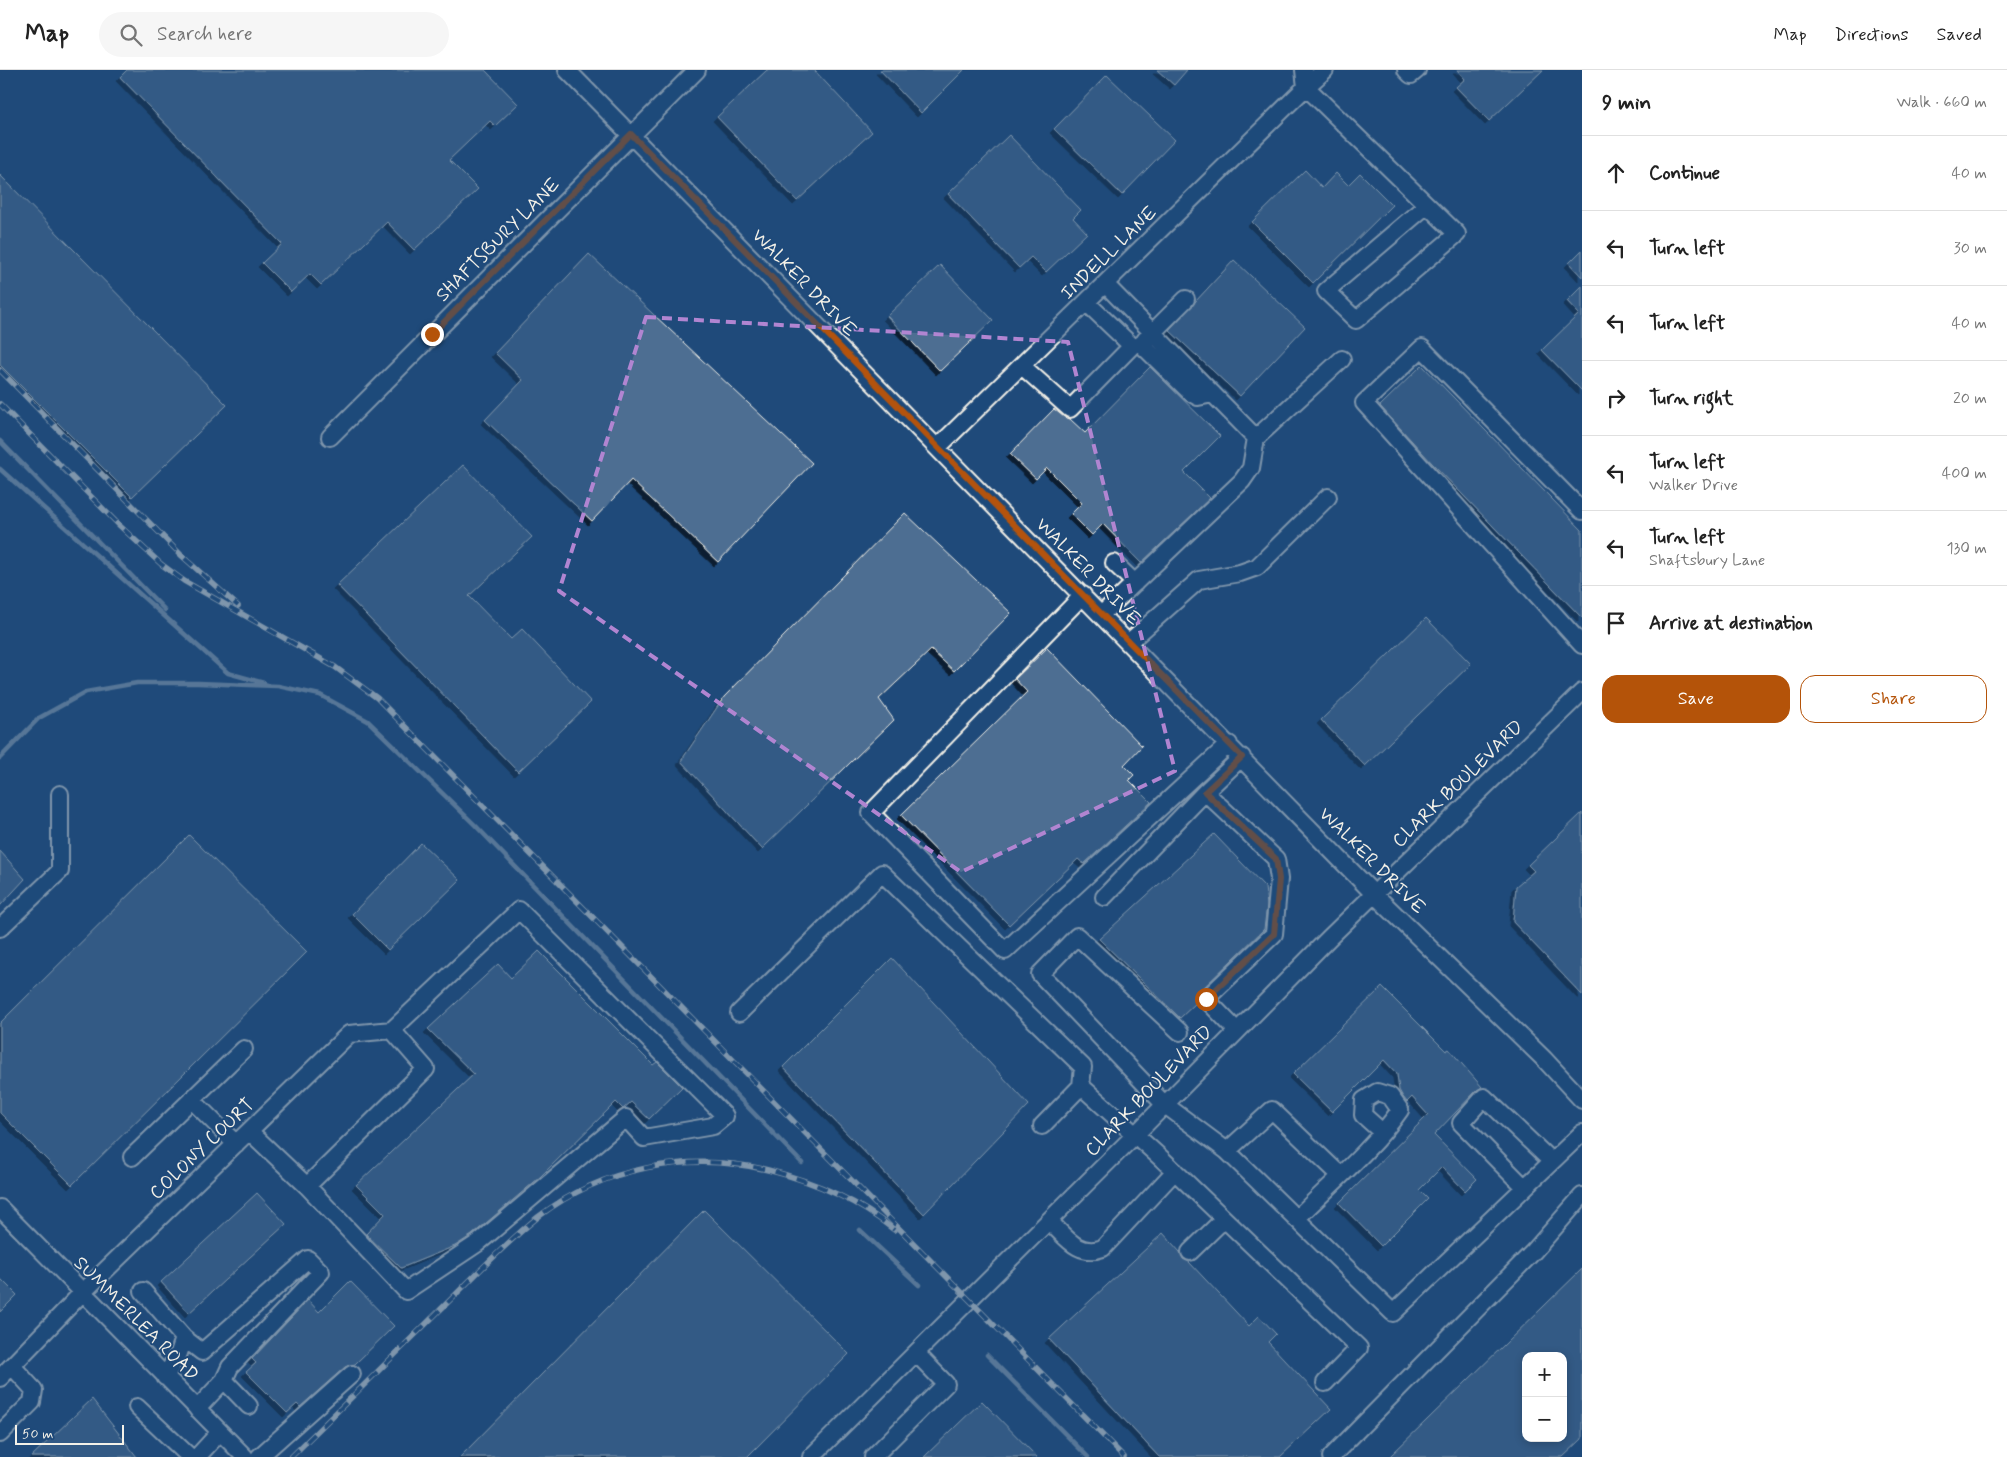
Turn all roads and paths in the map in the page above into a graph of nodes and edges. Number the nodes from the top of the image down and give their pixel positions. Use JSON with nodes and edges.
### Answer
{"nodes":[{"id":1,"x":567,"y":70,"type":"edge"},
{"id":2,"x":697,"y":70,"type":"edge"},
{"id":3,"x":1304,"y":70,"type":"edge"},
{"id":4,"x":1325,"y":70,"type":"edge"},
{"id":5,"x":1406,"y":70,"type":"edge"},
{"id":6,"x":1417,"y":70,"type":"edge"},
{"id":7,"x":1306,"y":88,"type":"junction"},
{"id":8,"x":631,"y":134,"type":"junction"},
{"id":9,"x":1427,"y":206,"type":"junction"},
{"id":10,"x":1106,"y":285,"type":"junction"},
{"id":11,"x":1186,"y":299,"type":"dead end"},
{"id":12,"x":1087,"y":303,"type":"junction"},
{"id":13,"x":1153,"y":333,"type":"junction"},
{"id":14,"x":1137,"y":345,"type":"junction"},
{"id":15,"x":1342,"y":359,"type":"dead end"},
{"id":16,"x":1022,"y":366,"type":"junction"},
{"id":17,"x":1213,"y":394,"type":"junction"},
{"id":18,"x":330,"y":437,"type":"dead end"},
{"id":19,"x":1256,"y":438,"type":"junction"},
{"id":20,"x":938,"y":447,"type":"junction"},
{"id":21,"x":1328,"y":497,"type":"dead end"},
{"id":22,"x":1582,"y":511,"type":"edge"},
{"id":23,"x":1114,"y":563,"type":"dead end"},
{"id":24,"x":1135,"y":583,"type":"junction"},
{"id":25,"x":1083,"y":595,"type":"junction"},
{"id":26,"x":1102,"y":614,"type":"junction"},
{"id":27,"x":1129,"y":642,"type":"junction"},
{"id":28,"x":1582,"y":645,"type":"edge"},
{"id":29,"x":1582,"y":692,"type":"edge"},
{"id":30,"x":1229,"y":744,"type":"junction"},
{"id":31,"x":1242,"y":757,"type":"junction"},
{"id":32,"x":1205,"y":792,"type":"junction"},
{"id":33,"x":60,"y":794,"type":"dead end"},
{"id":34,"x":1374,"y":894,"type":"junction"},
{"id":35,"x":1104,"y":898,"type":"dead end"},
{"id":36,"x":0,"y":928,"type":"edge"},
{"id":37,"x":739,"y":1013,"type":"dead end"},
{"id":38,"x":392,"y":1030,"type":"junction"},
{"id":39,"x":1237,"y":1031,"type":"junction"},
{"id":40,"x":1180,"y":1032,"type":"dead end"},
{"id":41,"x":244,"y":1049,"type":"dead end"},
{"id":42,"x":1081,"y":1086,"type":"junction"},
{"id":43,"x":192,"y":1100,"type":"junction"},
{"id":44,"x":1582,"y":1100,"type":"edge"},
{"id":45,"x":1164,"y":1104,"type":"junction"},
{"id":46,"x":1042,"y":1126,"type":"dead end"},
{"id":47,"x":249,"y":1132,"type":"junction"},
{"id":48,"x":1382,"y":1132,"type":"dead end"},
{"id":49,"x":1582,"y":1133,"type":"edge"},
{"id":50,"x":1135,"y":1135,"type":"junction"},
{"id":51,"x":236,"y":1144,"type":"junction"},
{"id":52,"x":1227,"y":1151,"type":"junction"},
{"id":53,"x":132,"y":1157,"type":"dead end"},
{"id":54,"x":1551,"y":1161,"type":"junction"},
{"id":55,"x":1175,"y":1172,"type":"junction"},
{"id":56,"x":1340,"y":1175,"type":"junction"},
{"id":57,"x":307,"y":1186,"type":"junction"},
{"id":58,"x":1524,"y":1187,"type":"junction"},
{"id":59,"x":1582,"y":1196,"type":"edge"},
{"id":60,"x":0,"y":1208,"type":"edge"},
{"id":61,"x":1224,"y":1219,"type":"junction"},
{"id":62,"x":1296,"y":1219,"type":"junction"},
{"id":63,"x":1049,"y":1221,"type":"junction"},
{"id":64,"x":1190,"y":1252,"type":"dead end"},
{"id":65,"x":143,"y":1291,"type":"dead end"},
{"id":66,"x":82,"y":1293,"type":"junction"},
{"id":67,"x":184,"y":1338,"type":"junction"},
{"id":68,"x":916,"y":1353,"type":"junction"},
{"id":69,"x":12,"y":1366,"type":"junction"},
{"id":70,"x":352,"y":1374,"type":"dead end"},
{"id":71,"x":165,"y":1377,"type":"junction"},
{"id":72,"x":0,"y":1378,"type":"edge"},
{"id":73,"x":224,"y":1380,"type":"junction"},
{"id":74,"x":1324,"y":1383,"type":"dead end"},
{"id":75,"x":250,"y":1406,"type":"dead end"},
{"id":76,"x":137,"y":1407,"type":"dead end"},
{"id":77,"x":198,"y":1409,"type":"junction"},
{"id":78,"x":220,"y":1432,"type":"junction"},
{"id":79,"x":0,"y":1434,"type":"edge"},
{"id":80,"x":190,"y":1457,"type":"edge"},
{"id":81,"x":197,"y":1457,"type":"edge"},
{"id":82,"x":245,"y":1457,"type":"edge"},
{"id":83,"x":260,"y":1457,"type":"edge"},
{"id":84,"x":811,"y":1457,"type":"edge"},
{"id":85,"x":873,"y":1457,"type":"edge"},
{"id":86,"x":1331,"y":1457,"type":"edge"}],
"edges":[{"from":1,"to":8,"type":"street","name":"WALKER DRIVE"},
{"from":2,"to":8,"type":"street","name":"SHAFTSBURY LANE"},
{"from":3,"to":7,"type":"street"},
{"from":4,"to":7,"type":"street","name":"INDELL LANE"},
{"from":5,"to":6,"type":"street"},
{"from":7,"to":9,"type":"street"},
{"from":7,"to":10,"type":"street","name":"INDELL LANE"},
{"from":8,"to":18,"type":"street","name":"SHAFTSBURY LANE"},
{"from":8,"to":20,"type":"street","name":"WALKER DRIVE"},
{"from":9,"to":9,"type":"street"},
{"from":10,"to":12,"type":"street","name":"INDELL LANE"},
{"from":10,"to":13,"type":"street"},
{"from":11,"to":13,"type":"street"},
{"from":12,"to":14,"type":"street"},
{"from":12,"to":16,"type":"street","name":"INDELL LANE"},
{"from":13,"to":14,"type":"street"},
{"from":13,"to":17,"type":"street"},
{"from":14,"to":16,"type":"street"},
{"from":14,"to":17,"type":"street"},
{"from":15,"to":19,"type":"street"},
{"from":16,"to":20,"type":"street","name":"INDELL LANE"},
{"from":17,"to":19,"type":"street"},
{"from":19,"to":24,"type":"street"},
{"from":20,"to":25,"type":"street","name":"WALKER DRIVE"},
{"from":21,"to":27,"type":"street"},
{"from":22,"to":28,"type":"street"},
{"from":23,"to":24,"type":"street"},
{"from":24,"to":26,"type":"street"},
{"from":25,"to":26,"type":"street","name":"WALKER DRIVE"},
{"from":25,"to":30,"type":"street"},
{"from":26,"to":27,"type":"street","name":"WALKER DRIVE"},
{"from":27,"to":30,"type":"street","name":"WALKER DRIVE"},
{"from":29,"to":34,"type":"street","name":"CLARK BOULEVARD"},
{"from":30,"to":31,"type":"street","name":"WALKER DRIVE"},
{"from":31,"to":32,"type":"street"},
{"from":31,"to":34,"type":"street","name":"WALKER DRIVE"},
{"from":32,"to":35,"type":"street"},
{"from":32,"to":39,"type":"street"},
{"from":33,"to":36,"type":"street"},
{"from":34,"to":39,"type":"street","name":"CLARK BOULEVARD"},
{"from":34,"to":44,"type":"street","name":"WALKER DRIVE"},
{"from":37,"to":42,"type":"street"},
{"from":38,"to":47,"type":"street","name":"COLONY COURT"},
{"from":38,"to":57,"type":"street"},
{"from":38,"to":57,"type":"street"},
{"from":39,"to":45,"type":"street","name":"CLARK BOULEVARD"},
{"from":40,"to":45,"type":"street"},
{"from":41,"to":43,"type":"street"},
{"from":42,"to":46,"type":"street"},
{"from":42,"to":50,"type":"street"},
{"from":43,"to":51,"type":"street"},
{"from":43,"to":53,"type":"street"},
{"from":45,"to":50,"type":"street","name":"CLARK BOULEVARD"},
{"from":45,"to":52,"type":"street"},
{"from":47,"to":51,"type":"street","name":"COLONY COURT"},
{"from":47,"to":57,"type":"street"},
{"from":48,"to":56,"type":"street"},
{"from":49,"to":54,"type":"street"},
{"from":50,"to":55,"type":"street"},
{"from":50,"to":63,"type":"street","name":"CLARK BOULEVARD"},
{"from":51,"to":66,"type":"street","name":"COLONY COURT"},
{"from":52,"to":56,"type":"street"},
{"from":52,"to":62,"type":"street"},
{"from":54,"to":58,"type":"street"},
{"from":54,"to":58,"type":"street"},
{"from":55,"to":61,"type":"street"},
{"from":55,"to":63,"type":"street"},
{"from":56,"to":62,"type":"street"},
{"from":58,"to":62,"type":"street"},
{"from":59,"to":86,"type":"street"},
{"from":60,"to":66,"type":"street","name":"SUMMERLEA ROAD"},
{"from":61,"to":64,"type":"street"},
{"from":61,"to":74,"type":"street"},
{"from":63,"to":68,"type":"street","name":"CLARK BOULEVARD"},
{"from":65,"to":67,"type":"street"},
{"from":66,"to":69,"type":"street","name":"COLONY COURT"},
{"from":66,"to":71,"type":"street","name":"SUMMERLEA ROAD"},
{"from":67,"to":71,"type":"street"},
{"from":67,"to":73,"type":"street"},
{"from":68,"to":84,"type":"street","name":"CLARK BOULEVARD"},
{"from":68,"to":85,"type":"street"},
{"from":69,"to":72,"type":"street","name":"COLONY COURT"},
{"from":69,"to":79,"type":"street"},
{"from":70,"to":83,"type":"street"},
{"from":71,"to":77,"type":"street","name":"SUMMERLEA ROAD"},
{"from":73,"to":75,"type":"street"},
{"from":73,"to":77,"type":"street"},
{"from":76,"to":80,"type":"street"},
{"from":77,"to":78,"type":"street","name":"SUMMERLEA ROAD"},
{"from":78,"to":81,"type":"street"},
{"from":78,"to":82,"type":"street","name":"SUMMERLEA ROAD"}]}
